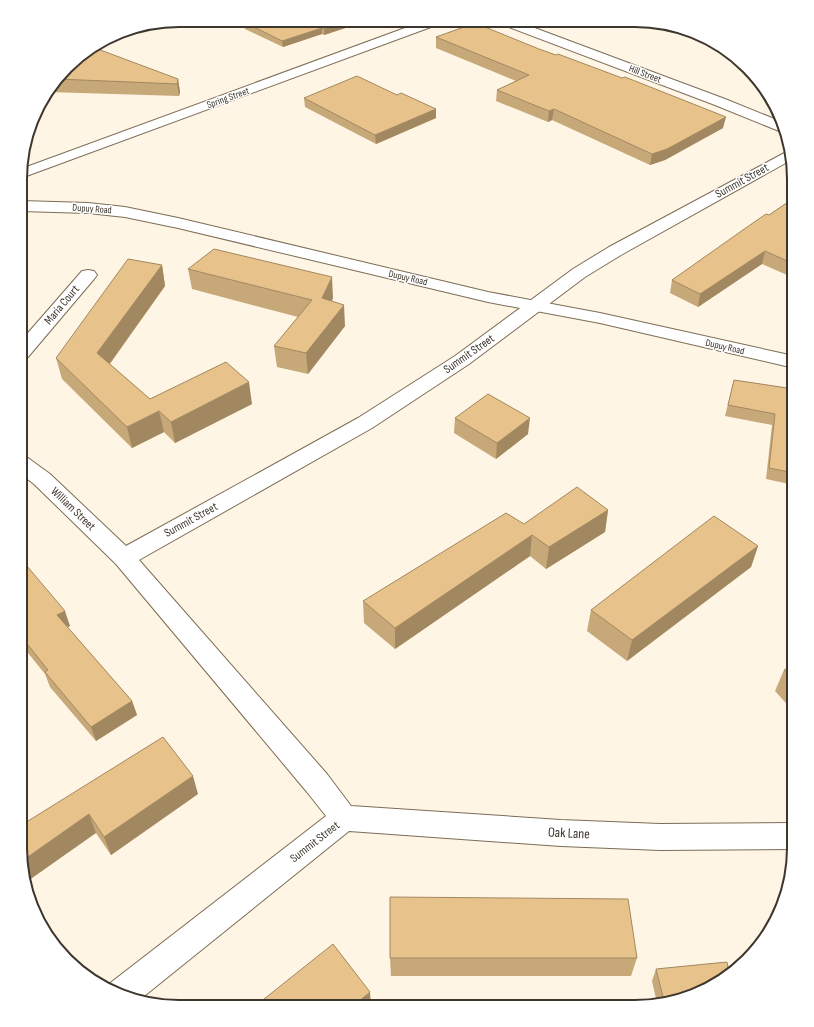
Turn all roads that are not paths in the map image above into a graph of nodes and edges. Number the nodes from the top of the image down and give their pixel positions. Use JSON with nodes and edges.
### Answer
{"nodes":[{"id":1,"x":419,"y":27,"type":"edge"},
{"id":2,"x":521,"y":27,"type":"edge"},
{"id":3,"x":777,"y":125,"type":"edge"},
{"id":4,"x":786,"y":157,"type":"edge"},
{"id":5,"x":27,"y":172,"type":"edge"},
{"id":6,"x":27,"y":206,"type":"edge"},
{"id":7,"x":88,"y":275,"type":"dead end"},
{"id":8,"x":533,"y":306,"type":"junction"},
{"id":9,"x":27,"y":346,"type":"edge"},
{"id":10,"x":787,"y":360,"type":"edge"},
{"id":11,"x":27,"y":468,"type":"edge"},
{"id":12,"x":124,"y":558,"type":"junction"},
{"id":13,"x":344,"y":818,"type":"junction"},
{"id":14,"x":787,"y":836,"type":"edge"},
{"id":15,"x":126,"y":990,"type":"edge"}],
"edges":[{"from":1,"to":5,"type":"street","name":"Spring Street"},
{"from":2,"to":3,"type":"street","name":"Hill Street"},
{"from":4,"to":8,"type":"street","name":"Summit Street"},
{"from":6,"to":8,"type":"street","name":"Dupuy Road"},
{"from":7,"to":9,"type":"street","name":"Maria Court"},
{"from":8,"to":10,"type":"street","name":"Dupuy Road"},
{"from":8,"to":12,"type":"street","name":"Summit Street"},
{"from":11,"to":12,"type":"street","name":"William Street"},
{"from":12,"to":13,"type":"street","name":"Summit Street"},
{"from":13,"to":14,"type":"street","name":"Oak Lane"},
{"from":13,"to":15,"type":"street","name":"Summit Street"}]}
